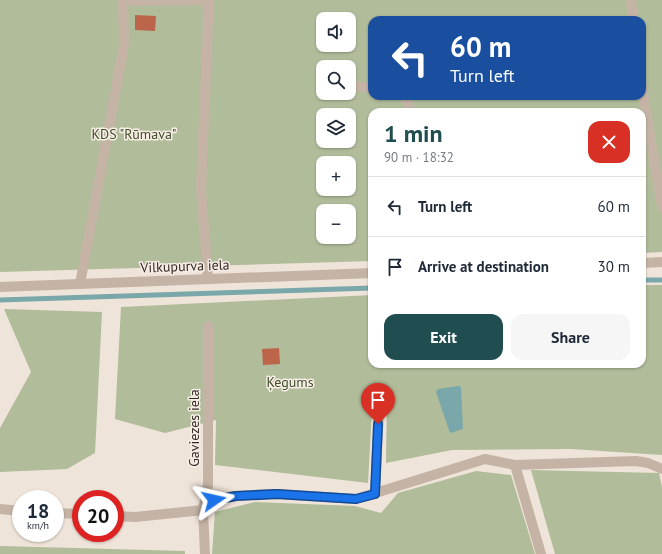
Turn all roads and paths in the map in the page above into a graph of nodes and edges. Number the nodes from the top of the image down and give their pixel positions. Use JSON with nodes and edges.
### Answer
{"nodes":[{"id":1,"x":631,"y":0,"type":"edge"},
{"id":2,"x":123,"y":1,"type":"edge"},
{"id":3,"x":633,"y":16,"type":"edge"},
{"id":4,"x":356,"y":86,"type":"edge"},
{"id":5,"x":368,"y":87,"type":"edge"},
{"id":6,"x":646,"y":110,"type":"edge"},
{"id":7,"x":662,"y":207,"type":"edge"},
{"id":8,"x":662,"y":262,"type":"edge"},
{"id":9,"x":646,"y":263,"type":"edge"},
{"id":10,"x":368,"y":273,"type":"edge"},
{"id":11,"x":208,"y":279,"type":"junction"},
{"id":12,"x":80,"y":284,"type":"junction"},
{"id":13,"x":0,"y":287,"type":"edge"},
{"id":14,"x":208,"y":326,"type":"dead end"},
{"id":15,"x":379,"y":410,"type":"dead end"},
{"id":16,"x":515,"y":465,"type":"junction"},
{"id":17,"x":662,"y":469,"type":"edge"},
{"id":18,"x":375,"y":494,"type":"junction"},
{"id":19,"x":0,"y":508,"type":"edge"},
{"id":20,"x":12,"y":510,"type":"edge"},
{"id":21,"x":203,"y":510,"type":"junction"},
{"id":22,"x":124,"y":516,"type":"edge"},
{"id":23,"x":205,"y":554,"type":"edge"},
{"id":24,"x":541,"y":554,"type":"edge"}],
"edges":[{"from":1,"to":3,"type":"street"},
{"from":2,"to":11,"type":"street"},
{"from":2,"to":12,"type":"street"},
{"from":4,"to":5,"type":"street"},
{"from":6,"to":7,"type":"street"},
{"from":8,"to":9,"type":"street"},
{"from":10,"to":11,"type":"street","name":"Vilkupurva iela"},
{"from":11,"to":12,"type":"street","name":"Vilkupurva iela"},
{"from":12,"to":13,"type":"street","name":"Vilkupurva iela"},
{"from":14,"to":21,"type":"street","name":"Gaviezes iela"},
{"from":15,"to":18,"type":"street"},
{"from":16,"to":17,"type":"street"},
{"from":16,"to":18,"type":"street"},
{"from":16,"to":24,"type":"street"},
{"from":18,"to":21,"type":"street"},
{"from":19,"to":20,"type":"street"},
{"from":21,"to":22,"type":"street"},
{"from":21,"to":23,"type":"street","name":"Gaviezes iela"}]}
